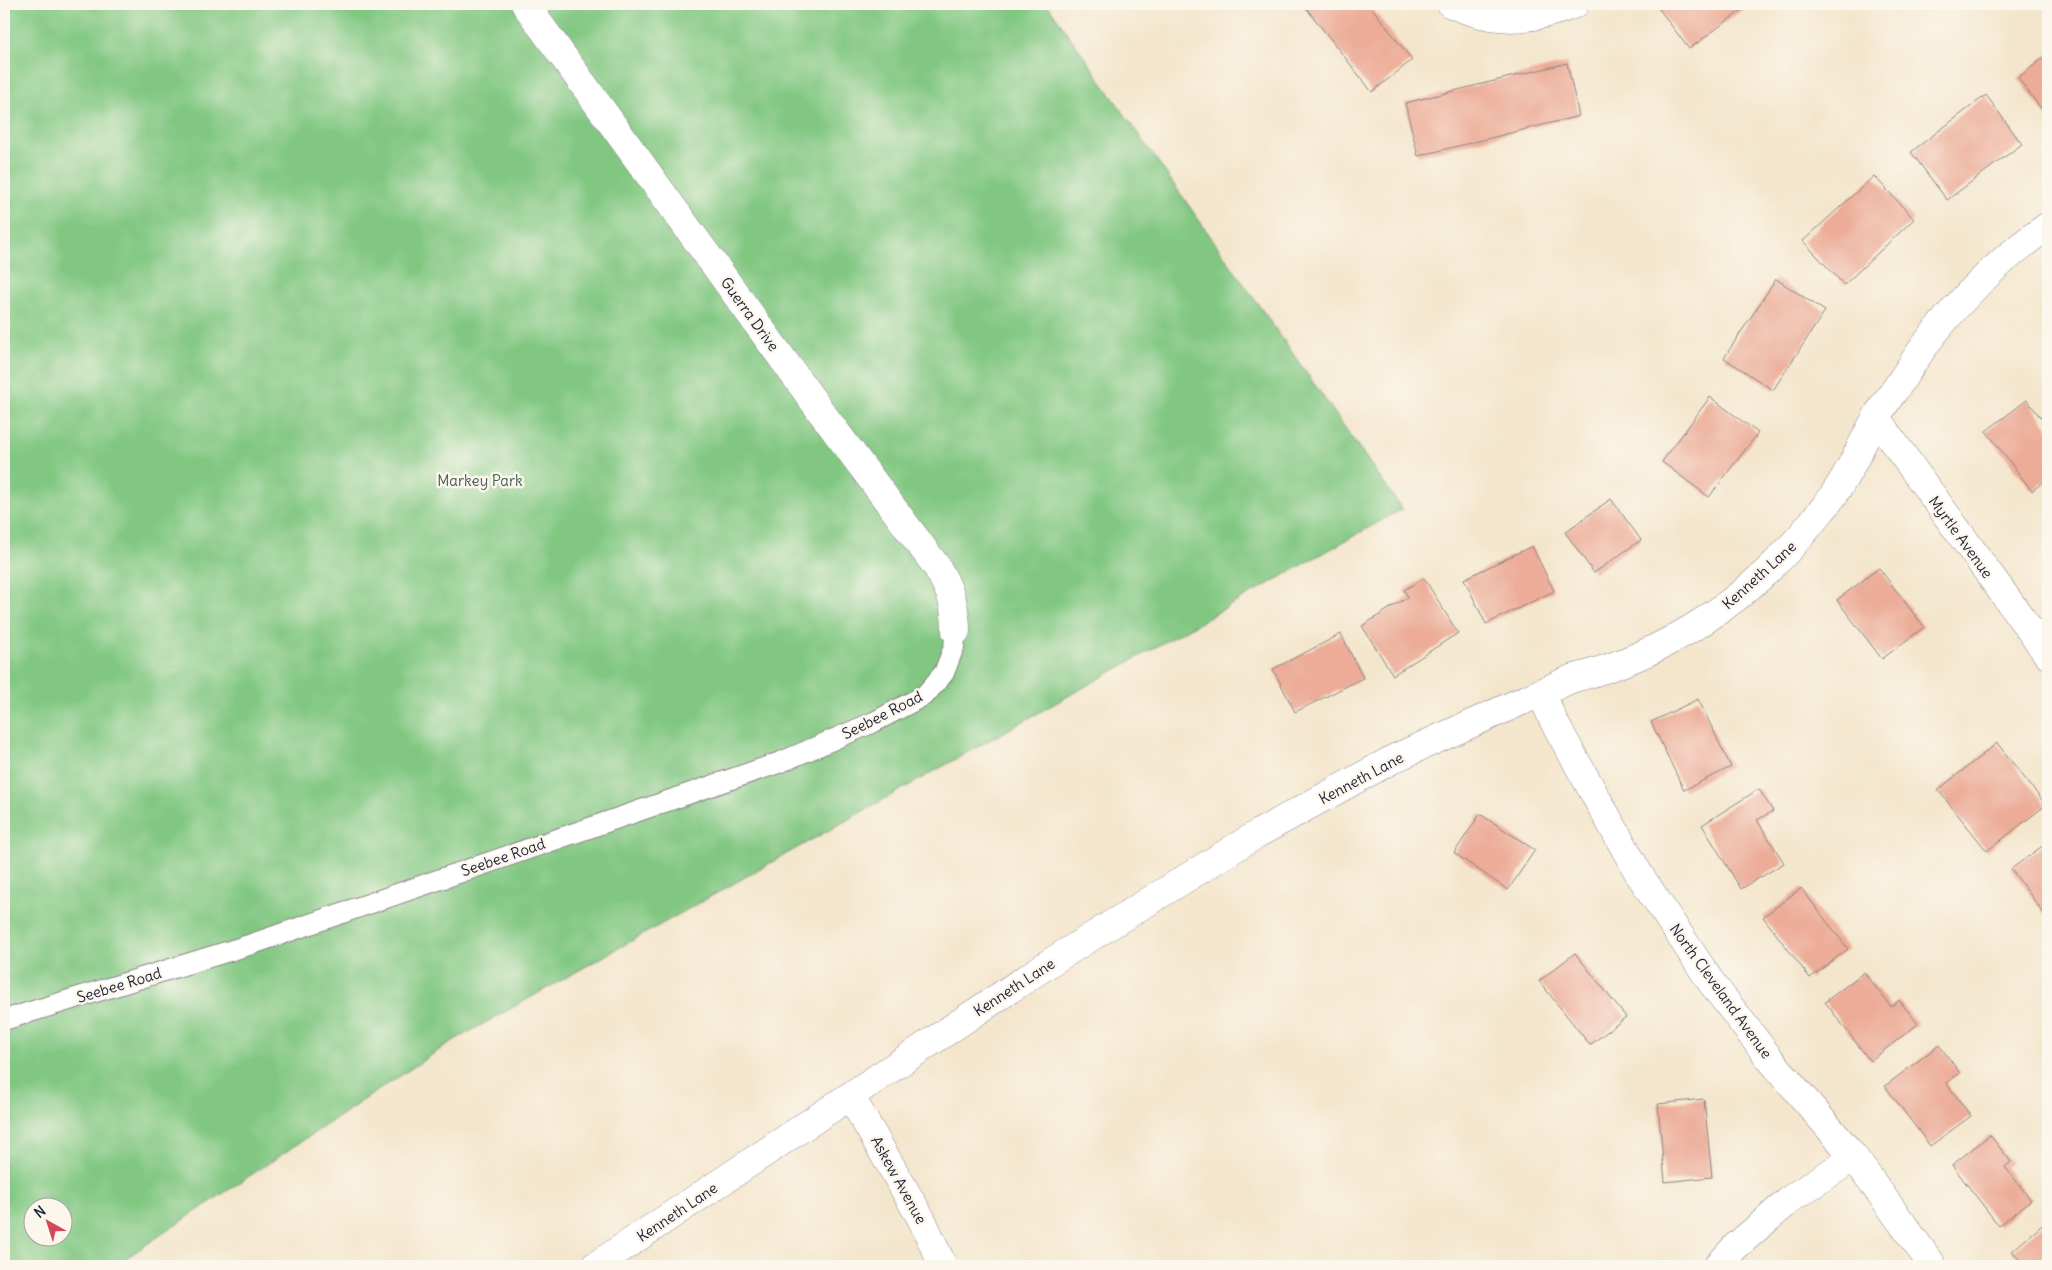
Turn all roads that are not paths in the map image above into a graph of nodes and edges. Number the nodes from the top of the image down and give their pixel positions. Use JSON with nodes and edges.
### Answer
{"nodes":[{"id":1,"x":525,"y":4,"type":"edge"},
{"id":2,"x":1451,"y":4,"type":"edge"},
{"id":3,"x":1575,"y":4,"type":"edge"},
{"id":4,"x":2048,"y":226,"type":"edge"},
{"id":5,"x":1876,"y":418,"type":"junction"},
{"id":6,"x":956,"y":631,"type":"joint"},
{"id":7,"x":2048,"y":655,"type":"edge"},
{"id":8,"x":1542,"y":694,"type":"junction"},
{"id":9,"x":4,"y":1020,"type":"edge"},
{"id":10,"x":851,"y":1096,"type":"junction"},
{"id":11,"x":1854,"y":1157,"type":"junction"},
{"id":12,"x":595,"y":1266,"type":"edge"},
{"id":13,"x":942,"y":1266,"type":"edge"},
{"id":14,"x":1718,"y":1266,"type":"edge"},
{"id":15,"x":1933,"y":1266,"type":"edge"}],
"edges":[{"from":1,"to":6,"type":"street","name":"Guerra Drive"},
{"from":2,"to":3,"type":"street"},
{"from":4,"to":5,"type":"street","name":"Kenneth Lane"},
{"from":5,"to":7,"type":"street","name":"Myrtle Avenue"},
{"from":5,"to":8,"type":"street","name":"Kenneth Lane"},
{"from":6,"to":9,"type":"lane","name":"Seebee Road"},
{"from":8,"to":10,"type":"street","name":"Kenneth Lane"},
{"from":8,"to":11,"type":"street","name":"North Cleveland Avenue"},
{"from":10,"to":12,"type":"street","name":"Kenneth Lane"},
{"from":10,"to":13,"type":"street","name":"Askew Avenue"},
{"from":11,"to":14,"type":"street"},
{"from":11,"to":15,"type":"street","name":"North Cleveland Avenue"}]}
